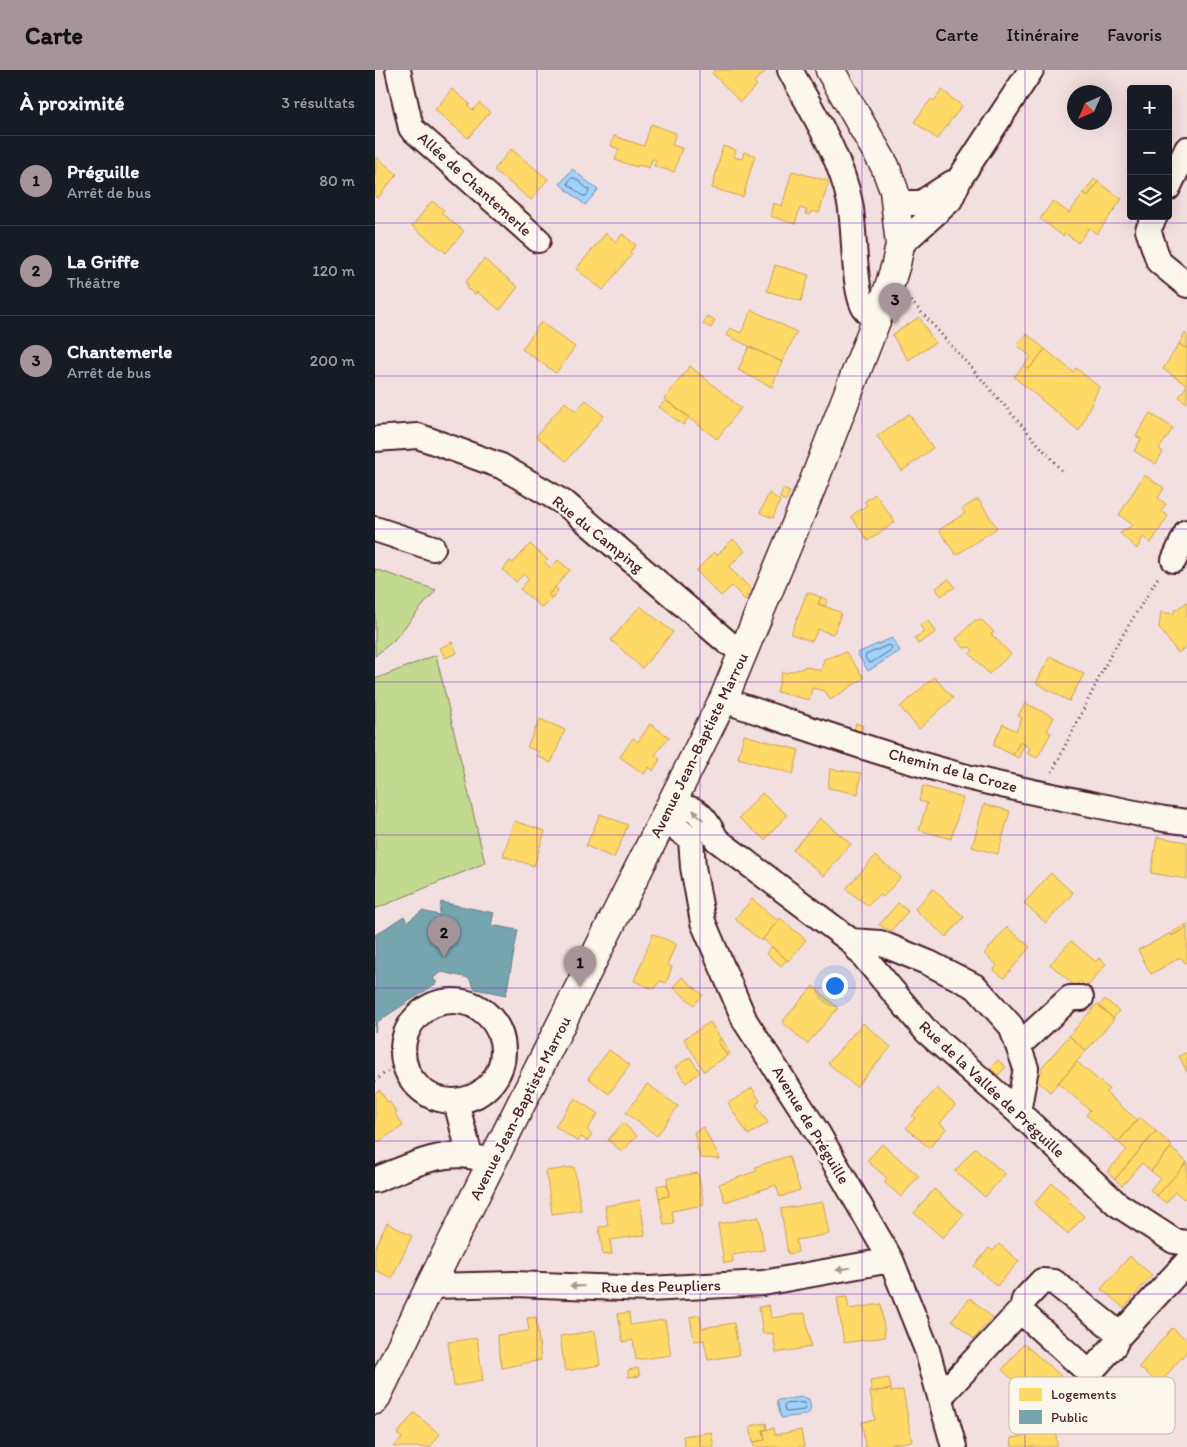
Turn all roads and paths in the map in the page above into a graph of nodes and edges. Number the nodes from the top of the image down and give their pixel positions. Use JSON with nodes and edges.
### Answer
{"nodes":[{"id":1,"x":398,"y":70,"type":"edge"},
{"id":2,"x":790,"y":70,"type":"edge"},
{"id":3,"x":830,"y":70,"type":"edge"},
{"id":4,"x":1031,"y":70,"type":"edge"},
{"id":5,"x":1187,"y":149,"type":"edge"},
{"id":6,"x":960,"y":178,"type":"junction"},
{"id":7,"x":1172,"y":180,"type":"edge"},
{"id":8,"x":897,"y":203,"type":"junction"},
{"id":9,"x":1153,"y":220,"type":"edge"},
{"id":10,"x":538,"y":240,"type":"dead end"},
{"id":11,"x":900,"y":245,"type":"junction"},
{"id":12,"x":1187,"y":285,"type":"edge"},
{"id":13,"x":888,"y":290,"type":"junction"},
{"id":14,"x":877,"y":318,"type":"junction"},
{"id":15,"x":376,"y":442,"type":"edge"},
{"id":16,"x":1063,"y":472,"type":"dead end"},
{"id":17,"x":375,"y":529,"type":"edge"},
{"id":18,"x":1187,"y":532,"type":"edge"},
{"id":19,"x":433,"y":548,"type":"dead end"},
{"id":20,"x":1173,"y":560,"type":"joint"},
{"id":21,"x":745,"y":651,"type":"junction"},
{"id":22,"x":724,"y":698,"type":"junction"},
{"id":23,"x":1042,"y":793,"type":"junction"},
{"id":24,"x":669,"y":808,"type":"junction"},
{"id":25,"x":1187,"y":822,"type":"edge"},
{"id":26,"x":691,"y":839,"type":"junction"},
{"id":27,"x":717,"y":840,"type":"junction"},
{"id":28,"x":851,"y":941,"type":"junction"},
{"id":29,"x":1081,"y":998,"type":"dead end"},
{"id":30,"x":1018,"y":1046,"type":"junction"},
{"id":31,"x":403,"y":1058,"type":"junction"},
{"id":32,"x":375,"y":1081,"type":"edge"},
{"id":33,"x":456,"y":1102,"type":"junction"},
{"id":34,"x":1018,"y":1112,"type":"junction"},
{"id":35,"x":481,"y":1159,"type":"junction"},
{"id":36,"x":375,"y":1180,"type":"edge"},
{"id":37,"x":1187,"y":1243,"type":"edge"},
{"id":38,"x":891,"y":1260,"type":"junction"},
{"id":39,"x":1187,"y":1262,"type":"edge"},
{"id":40,"x":430,"y":1286,"type":"junction"},
{"id":41,"x":1022,"y":1308,"type":"junction"},
{"id":42,"x":1117,"y":1337,"type":"junction"},
{"id":43,"x":940,"y":1397,"type":"junction"},
{"id":44,"x":375,"y":1400,"type":"edge"},
{"id":45,"x":954,"y":1447,"type":"edge"}],
"edges":[{"from":1,"to":10,"type":"street","name":"Allée de Chantemerle"},
{"from":2,"to":14,"type":"street"},
{"from":3,"to":8,"type":"main road","name":"Avenue Jean-Baptiste Marrou"},
{"from":4,"to":6,"type":"street"},
{"from":5,"to":7,"type":"street"},
{"from":6,"to":8,"type":"street"},
{"from":6,"to":11,"type":"street"},
{"from":8,"to":11,"type":"main road","name":"Avenue Jean-Baptiste Marrou"},
{"from":9,"to":12,"type":"street"},
{"from":11,"to":13,"type":"main road","name":"Avenue Jean-Baptiste Marrou"},
{"from":13,"to":14,"type":"main road","name":"Avenue Jean-Baptiste Marrou"},
{"from":13,"to":16,"type":"path"},
{"from":14,"to":21,"type":"main road","name":"Avenue Jean-Baptiste Marrou"},
{"from":15,"to":21,"type":"street","name":"Rue du Camping"},
{"from":17,"to":19,"type":"street"},
{"from":18,"to":20,"type":"street"},
{"from":20,"to":23,"type":"path"},
{"from":21,"to":22,"type":"main road","name":"Avenue Jean-Baptiste Marrou"},
{"from":22,"to":23,"type":"street","name":"Chemin de la Croze"},
{"from":22,"to":24,"type":"main road","name":"Avenue Jean-Baptiste Marrou"},
{"from":23,"to":25,"type":"street","name":"Chemin de la Croze"},
{"from":24,"to":26,"type":"street"},
{"from":27,"to":24,"type":"street","name":"Rue de la Vallée de Préguille","one_way":true},
{"from":24,"to":35,"type":"main road","name":"Avenue Jean-Baptiste Marrou"},
{"from":26,"to":27,"type":"street"},
{"from":26,"to":38,"type":"street","name":"Avenue de Préguille"},
{"from":27,"to":28,"type":"street","name":"Rue de la Vallée de Préguille"},
{"from":28,"to":30,"type":"street"},
{"from":28,"to":34,"type":"street","name":"Rue de la Vallée de Préguille"},
{"from":29,"to":30,"type":"street"},
{"from":30,"to":34,"type":"street"},
{"from":31,"to":32,"type":"path"},
{"from":31,"to":33,"type":"street"},
{"from":31,"to":33,"type":"street"},
{"from":33,"to":35,"type":"street"},
{"from":34,"to":37,"type":"street","name":"Rue de la Vallée de Préguille"},
{"from":35,"to":36,"type":"street"},
{"from":35,"to":40,"type":"main road","name":"Avenue Jean-Baptiste Marrou"},
{"from":38,"to":40,"type":"street","name":"Rue des Peupliers","one_way":true},
{"from":38,"to":43,"type":"street","name":"Avenue de Préguille"},
{"from":39,"to":42,"type":"street"},
{"from":40,"to":44,"type":"main road","name":"Avenue Jean-Baptiste Marrou"},
{"from":41,"to":42,"type":"street"},
{"from":41,"to":42,"type":"street"},
{"from":41,"to":43,"type":"street"},
{"from":43,"to":45,"type":"street","name":"Avenue de Préguille"}]}
